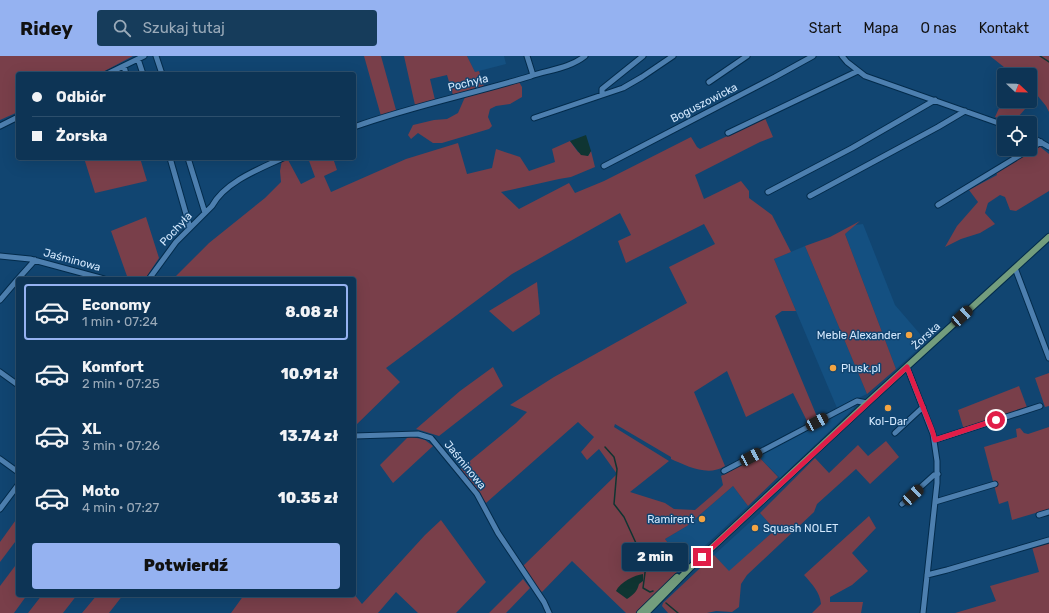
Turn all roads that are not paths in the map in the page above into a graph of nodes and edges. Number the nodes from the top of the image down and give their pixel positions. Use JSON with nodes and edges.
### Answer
{"nodes":[{"id":1,"x":144,"y":56,"type":"edge"},
{"id":2,"x":156,"y":56,"type":"edge"},
{"id":3,"x":528,"y":56,"type":"edge"},
{"id":4,"x":585,"y":56,"type":"edge"},
{"id":5,"x":643,"y":56,"type":"edge"},
{"id":6,"x":673,"y":56,"type":"edge"},
{"id":7,"x":747,"y":56,"type":"edge"},
{"id":8,"x":813,"y":56,"type":"edge"},
{"id":9,"x":842,"y":56,"type":"edge"},
{"id":10,"x":138,"y":59,"type":"junction"},
{"id":11,"x":124,"y":66,"type":"junction"},
{"id":12,"x":858,"y":71,"type":"junction"},
{"id":13,"x":111,"y":72,"type":"edge"},
{"id":14,"x":126,"y":72,"type":"edge"},
{"id":15,"x":142,"y":72,"type":"edge"},
{"id":16,"x":161,"y":72,"type":"edge"},
{"id":17,"x":533,"y":75,"type":"junction"},
{"id":18,"x":709,"y":82,"type":"dead end"},
{"id":19,"x":602,"y":95,"type":"junction"},
{"id":20,"x":935,"y":100,"type":"junction"},
{"id":21,"x":965,"y":110,"type":"junction"},
{"id":22,"x":16,"y":118,"type":"edge"},
{"id":23,"x":534,"y":118,"type":"dead end"},
{"id":24,"x":997,"y":122,"type":"edge"},
{"id":25,"x":0,"y":126,"type":"edge"},
{"id":26,"x":356,"y":126,"type":"edge"},
{"id":27,"x":728,"y":133,"type":"dead end"},
{"id":28,"x":1037,"y":140,"type":"edge"},
{"id":29,"x":1041,"y":142,"type":"junction"},
{"id":30,"x":1037,"y":145,"type":"edge"},
{"id":31,"x":1049,"y":147,"type":"edge"},
{"id":32,"x":1018,"y":156,"type":"edge"},
{"id":33,"x":171,"y":160,"type":"edge"},
{"id":34,"x":189,"y":160,"type":"edge"},
{"id":35,"x":279,"y":160,"type":"edge"},
{"id":36,"x":604,"y":166,"type":"dead end"},
{"id":37,"x":768,"y":192,"type":"dead end"},
{"id":38,"x":810,"y":196,"type":"dead end"},
{"id":39,"x":938,"y":205,"type":"dead end"},
{"id":40,"x":204,"y":213,"type":"junction"},
{"id":41,"x":190,"y":228,"type":"junction"},
{"id":42,"x":1049,"y":236,"type":"edge"},
{"id":43,"x":0,"y":256,"type":"edge"},
{"id":44,"x":35,"y":260,"type":"junction"},
{"id":45,"x":1015,"y":268,"type":"junction"},
{"id":46,"x":20,"y":277,"type":"edge"},
{"id":47,"x":97,"y":277,"type":"edge"},
{"id":48,"x":150,"y":277,"type":"edge"},
{"id":49,"x":16,"y":281,"type":"edge"},
{"id":50,"x":0,"y":300,"type":"edge"},
{"id":51,"x":1049,"y":358,"type":"edge"},
{"id":52,"x":907,"y":367,"type":"junction"},
{"id":53,"x":0,"y":372,"type":"edge"},
{"id":54,"x":16,"y":384,"type":"edge"},
{"id":55,"x":867,"y":403,"type":"junction"},
{"id":56,"x":1040,"y":406,"type":"dead end"},
{"id":57,"x":923,"y":407,"type":"junction"},
{"id":58,"x":895,"y":433,"type":"dead end"},
{"id":59,"x":356,"y":436,"type":"edge"},
{"id":60,"x":935,"y":440,"type":"junction"},
{"id":61,"x":0,"y":459,"type":"edge"},
{"id":62,"x":16,"y":471,"type":"edge"},
{"id":63,"x":724,"y":471,"type":"dead end"},
{"id":64,"x":938,"y":474,"type":"junction"},
{"id":65,"x":995,"y":484,"type":"dead end"},
{"id":66,"x":16,"y":487,"type":"edge"},
{"id":67,"x":935,"y":502,"type":"junction"},
{"id":68,"x":902,"y":504,"type":"dead end"},
{"id":69,"x":0,"y":509,"type":"edge"},
{"id":70,"x":1049,"y":512,"type":"edge"},
{"id":71,"x":1039,"y":515,"type":"dead end"},
{"id":72,"x":1049,"y":540,"type":"edge"},
{"id":73,"x":691,"y":567,"type":"junction"},
{"id":74,"x":926,"y":575,"type":"junction"},
{"id":75,"x":549,"y":613,"type":"edge"},
{"id":76,"x":640,"y":613,"type":"edge"},
{"id":77,"x":646,"y":613,"type":"edge"},
{"id":78,"x":923,"y":613,"type":"edge"}],
"edges":[{"from":1,"to":10,"type":"street"},
{"from":2,"to":16,"type":"street"},
{"from":3,"to":17,"type":"street"},
{"from":4,"to":17,"type":"street","name":"Pochyła"},
{"from":5,"to":19,"type":"street"},
{"from":6,"to":19,"type":"street"},
{"from":7,"to":18,"type":"street","name":"Boguszowicka"},
{"from":8,"to":36,"type":"street","name":"Boguszowicka"},
{"from":9,"to":12,"type":"street"},
{"from":10,"to":11,"type":"street"},
{"from":10,"to":15,"type":"street"},
{"from":11,"to":13,"type":"street"},
{"from":11,"to":14,"type":"street"},
{"from":12,"to":20,"type":"street"},
{"from":12,"to":27,"type":"street"},
{"from":17,"to":26,"type":"street","name":"Pochyła"},
{"from":19,"to":23,"type":"street"},
{"from":20,"to":21,"type":"street"},
{"from":20,"to":37,"type":"street"},
{"from":21,"to":24,"type":"street"},
{"from":21,"to":38,"type":"street"},
{"from":22,"to":25,"type":"street"},
{"from":28,"to":29,"type":"street"},
{"from":29,"to":30,"type":"street"},
{"from":29,"to":31,"type":"street"},
{"from":32,"to":39,"type":"street"},
{"from":33,"to":41,"type":"street"},
{"from":34,"to":40,"type":"street"},
{"from":35,"to":40,"type":"street","name":"Pochyła"},
{"from":40,"to":41,"type":"street","name":"Pochyła"},
{"from":41,"to":48,"type":"street","name":"Pochyła"},
{"from":42,"to":45,"type":"main road","name":"Żorska"},
{"from":43,"to":44,"type":"street","name":"Jaśminowa"},
{"from":44,"to":46,"type":"street","name":"Jaśminowa"},
{"from":44,"to":47,"type":"street","name":"Jaśminowa"},
{"from":45,"to":51,"type":"street"},
{"from":45,"to":52,"type":"main road","name":"Żorska"},
{"from":49,"to":50,"type":"street","name":"Jaśminowa"},
{"from":52,"to":55,"type":"main road","name":"Żorska"},
{"from":52,"to":57,"type":"street"},
{"from":53,"to":54,"type":"street"},
{"from":55,"to":63,"type":"street"},
{"from":55,"to":73,"type":"main road","name":"Żorska"},
{"from":56,"to":60,"type":"street"},
{"from":57,"to":58,"type":"street"},
{"from":57,"to":60,"type":"street"},
{"from":59,"to":75,"type":"street","name":"Jaśminowa"},
{"from":60,"to":64,"type":"street"},
{"from":61,"to":62,"type":"street"},
{"from":64,"to":67,"type":"street"},
{"from":64,"to":68,"type":"street"},
{"from":65,"to":67,"type":"street"},
{"from":66,"to":69,"type":"street"},
{"from":67,"to":74,"type":"street"},
{"from":70,"to":71,"type":"street"},
{"from":72,"to":74,"type":"street"},
{"from":73,"to":76,"type":"main road","name":"Żorska"},
{"from":73,"to":77,"type":"main road","name":"Żorska"},
{"from":74,"to":78,"type":"street"}]}
